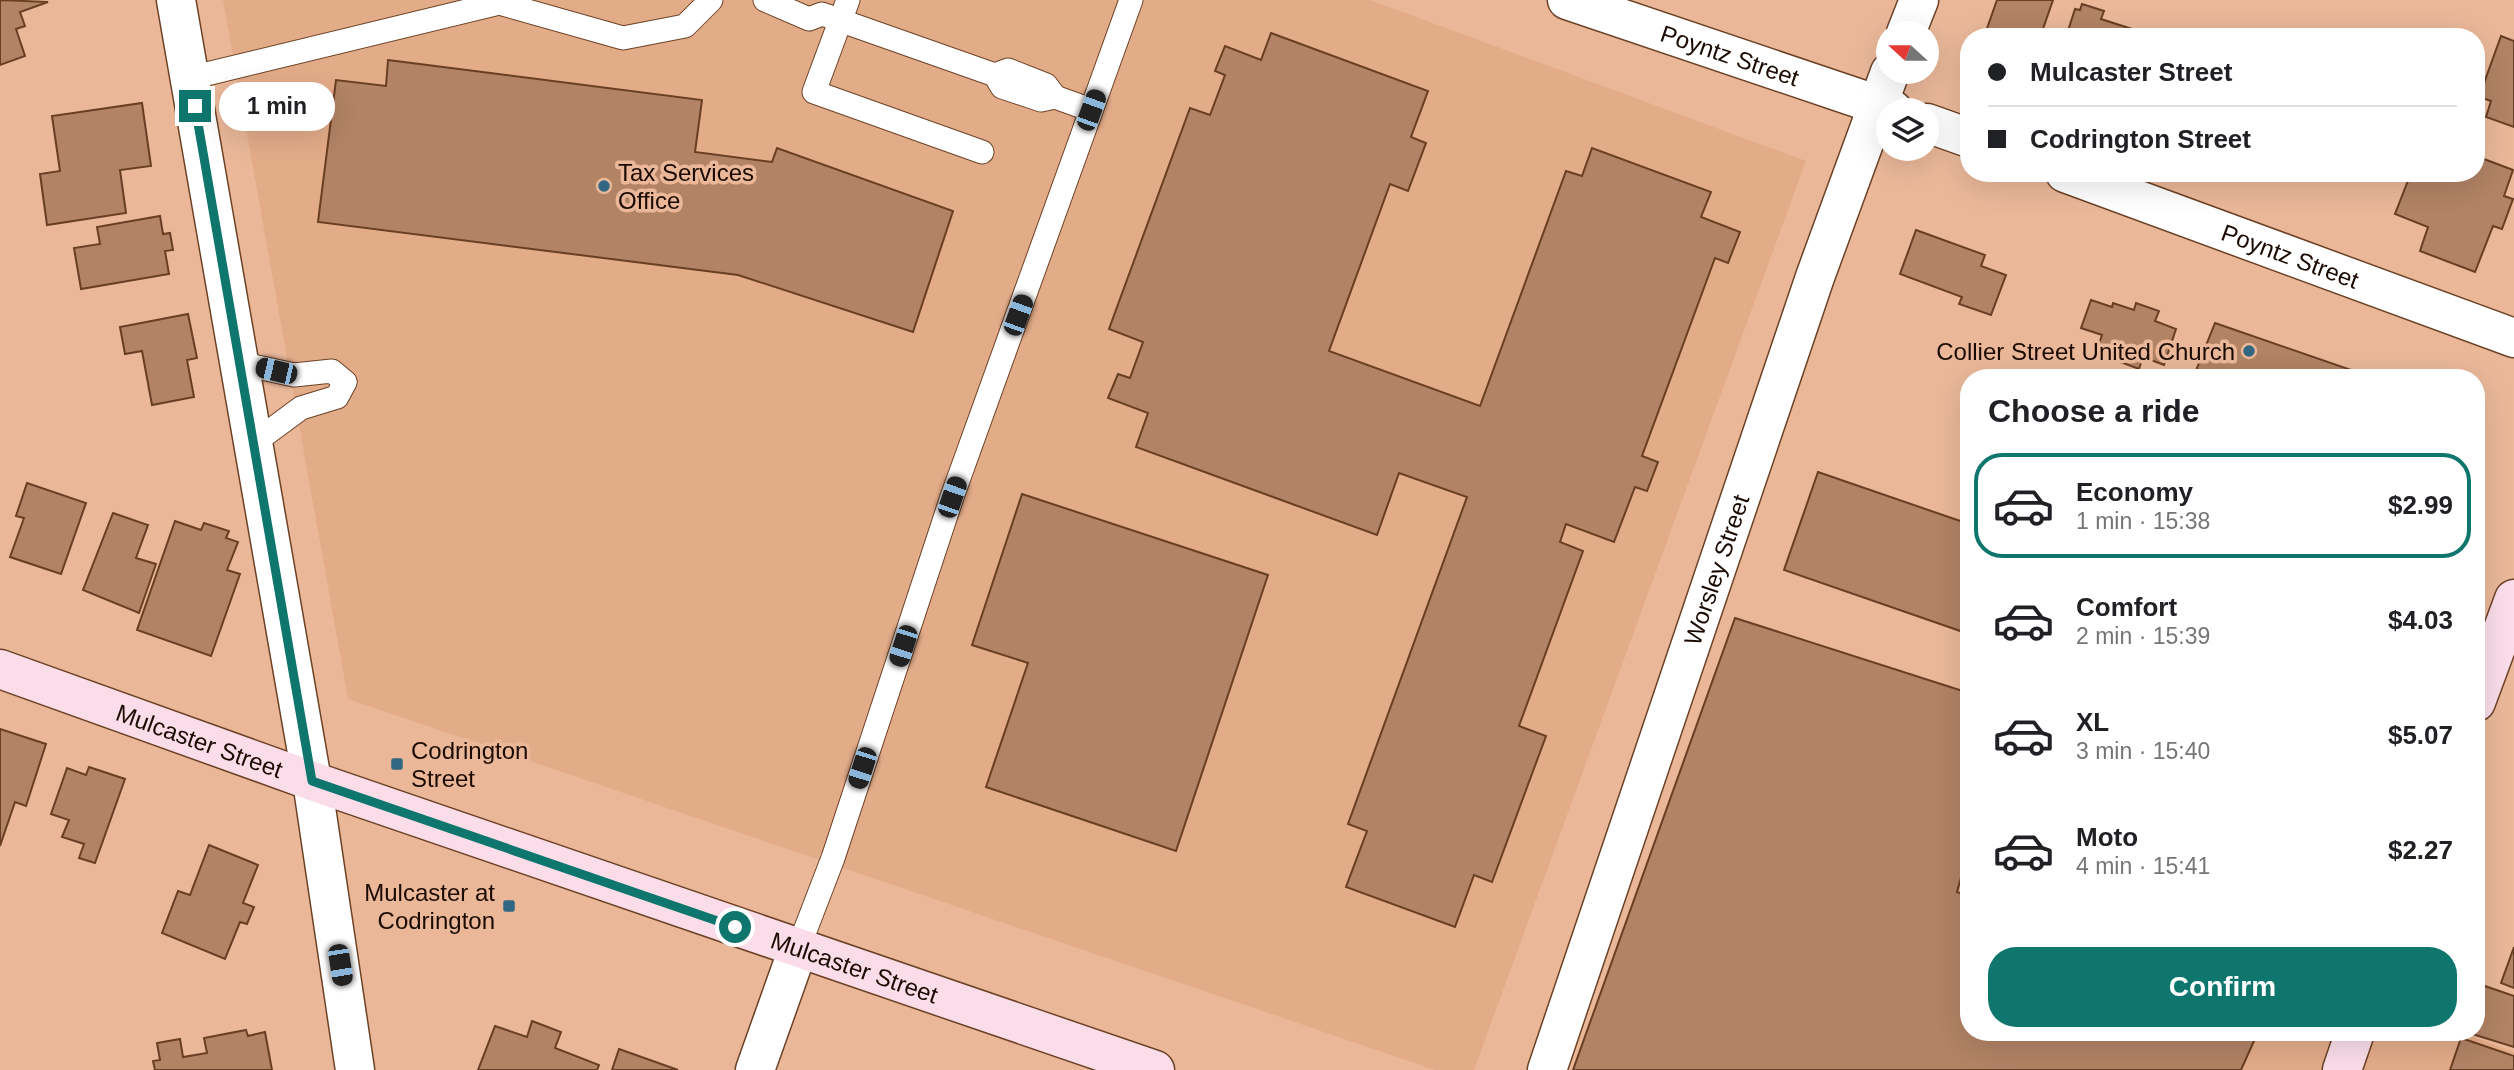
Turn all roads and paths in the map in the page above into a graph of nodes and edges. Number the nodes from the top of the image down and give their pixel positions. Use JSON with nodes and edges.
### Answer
{"nodes":[{"id":1,"x":176,"y":0,"type":"edge"},
{"id":2,"x":711,"y":0,"type":"edge"},
{"id":3,"x":765,"y":0,"type":"edge"},
{"id":4,"x":1131,"y":0,"type":"edge"},
{"id":5,"x":1567,"y":0,"type":"edge"},
{"id":6,"x":1919,"y":0,"type":"edge"},
{"id":7,"x":505,"y":2,"type":"edge"},
{"id":8,"x":829,"y":9,"type":"edge"},
{"id":9,"x":1911,"y":21,"type":"edge"},
{"id":10,"x":190,"y":78,"type":"junction"},
{"id":11,"x":1887,"y":96,"type":"edge"},
{"id":12,"x":1091,"y":110,"type":"junction"},
{"id":13,"x":1939,"y":127,"type":"edge"},
{"id":14,"x":1960,"y":135,"type":"edge"},
{"id":15,"x":982,"y":152,"type":"dead end"},
{"id":16,"x":2089,"y":182,"type":"edge"},
{"id":17,"x":2514,"y":338,"type":"edge"},
{"id":18,"x":239,"y":363,"type":"junction"},
{"id":19,"x":255,"y":442,"type":"junction"},
{"id":20,"x":2514,"y":599,"type":"edge"},
{"id":21,"x":0,"y":669,"type":"edge"},
{"id":22,"x":2485,"y":678,"type":"edge"},
{"id":23,"x":312,"y":781,"type":"junction"},
{"id":24,"x":798,"y":949,"type":"junction"},
{"id":25,"x":2352,"y":1041,"type":"edge"},
{"id":26,"x":355,"y":1070,"type":"edge"},
{"id":27,"x":755,"y":1070,"type":"edge"},
{"id":28,"x":1155,"y":1070,"type":"edge"},
{"id":29,"x":1546,"y":1070,"type":"edge"},
{"id":30,"x":2342,"y":1070,"type":"edge"}],
"edges":[{"from":1,"to":10,"type":"street"},
{"from":2,"to":7,"type":"lane"},
{"from":3,"to":8,"type":"lane"},
{"from":4,"to":12,"type":"lane"},
{"from":5,"to":11,"type":"street","name":"Poyntz Street"},
{"from":6,"to":9,"type":"street"},
{"from":7,"to":10,"type":"lane"},
{"from":8,"to":12,"type":"lane"},
{"from":8,"to":15,"type":"lane"},
{"from":10,"to":18,"type":"street"},
{"from":11,"to":29,"type":"street","name":"Worsley Street"},
{"from":12,"to":24,"type":"lane"},
{"from":13,"to":14,"type":"street"},
{"from":16,"to":17,"type":"street","name":"Poyntz Street"},
{"from":18,"to":19,"type":"street"},
{"from":18,"to":19,"type":"lane"},
{"from":19,"to":23,"type":"street"},
{"from":20,"to":22,"type":"street"},
{"from":21,"to":23,"type":"street","name":"Mulcaster Street"},
{"from":23,"to":24,"type":"street","name":"Mulcaster Street"},
{"from":23,"to":26,"type":"street"},
{"from":24,"to":27,"type":"street"},
{"from":24,"to":28,"type":"street","name":"Mulcaster Street"},
{"from":25,"to":30,"type":"street"}]}
